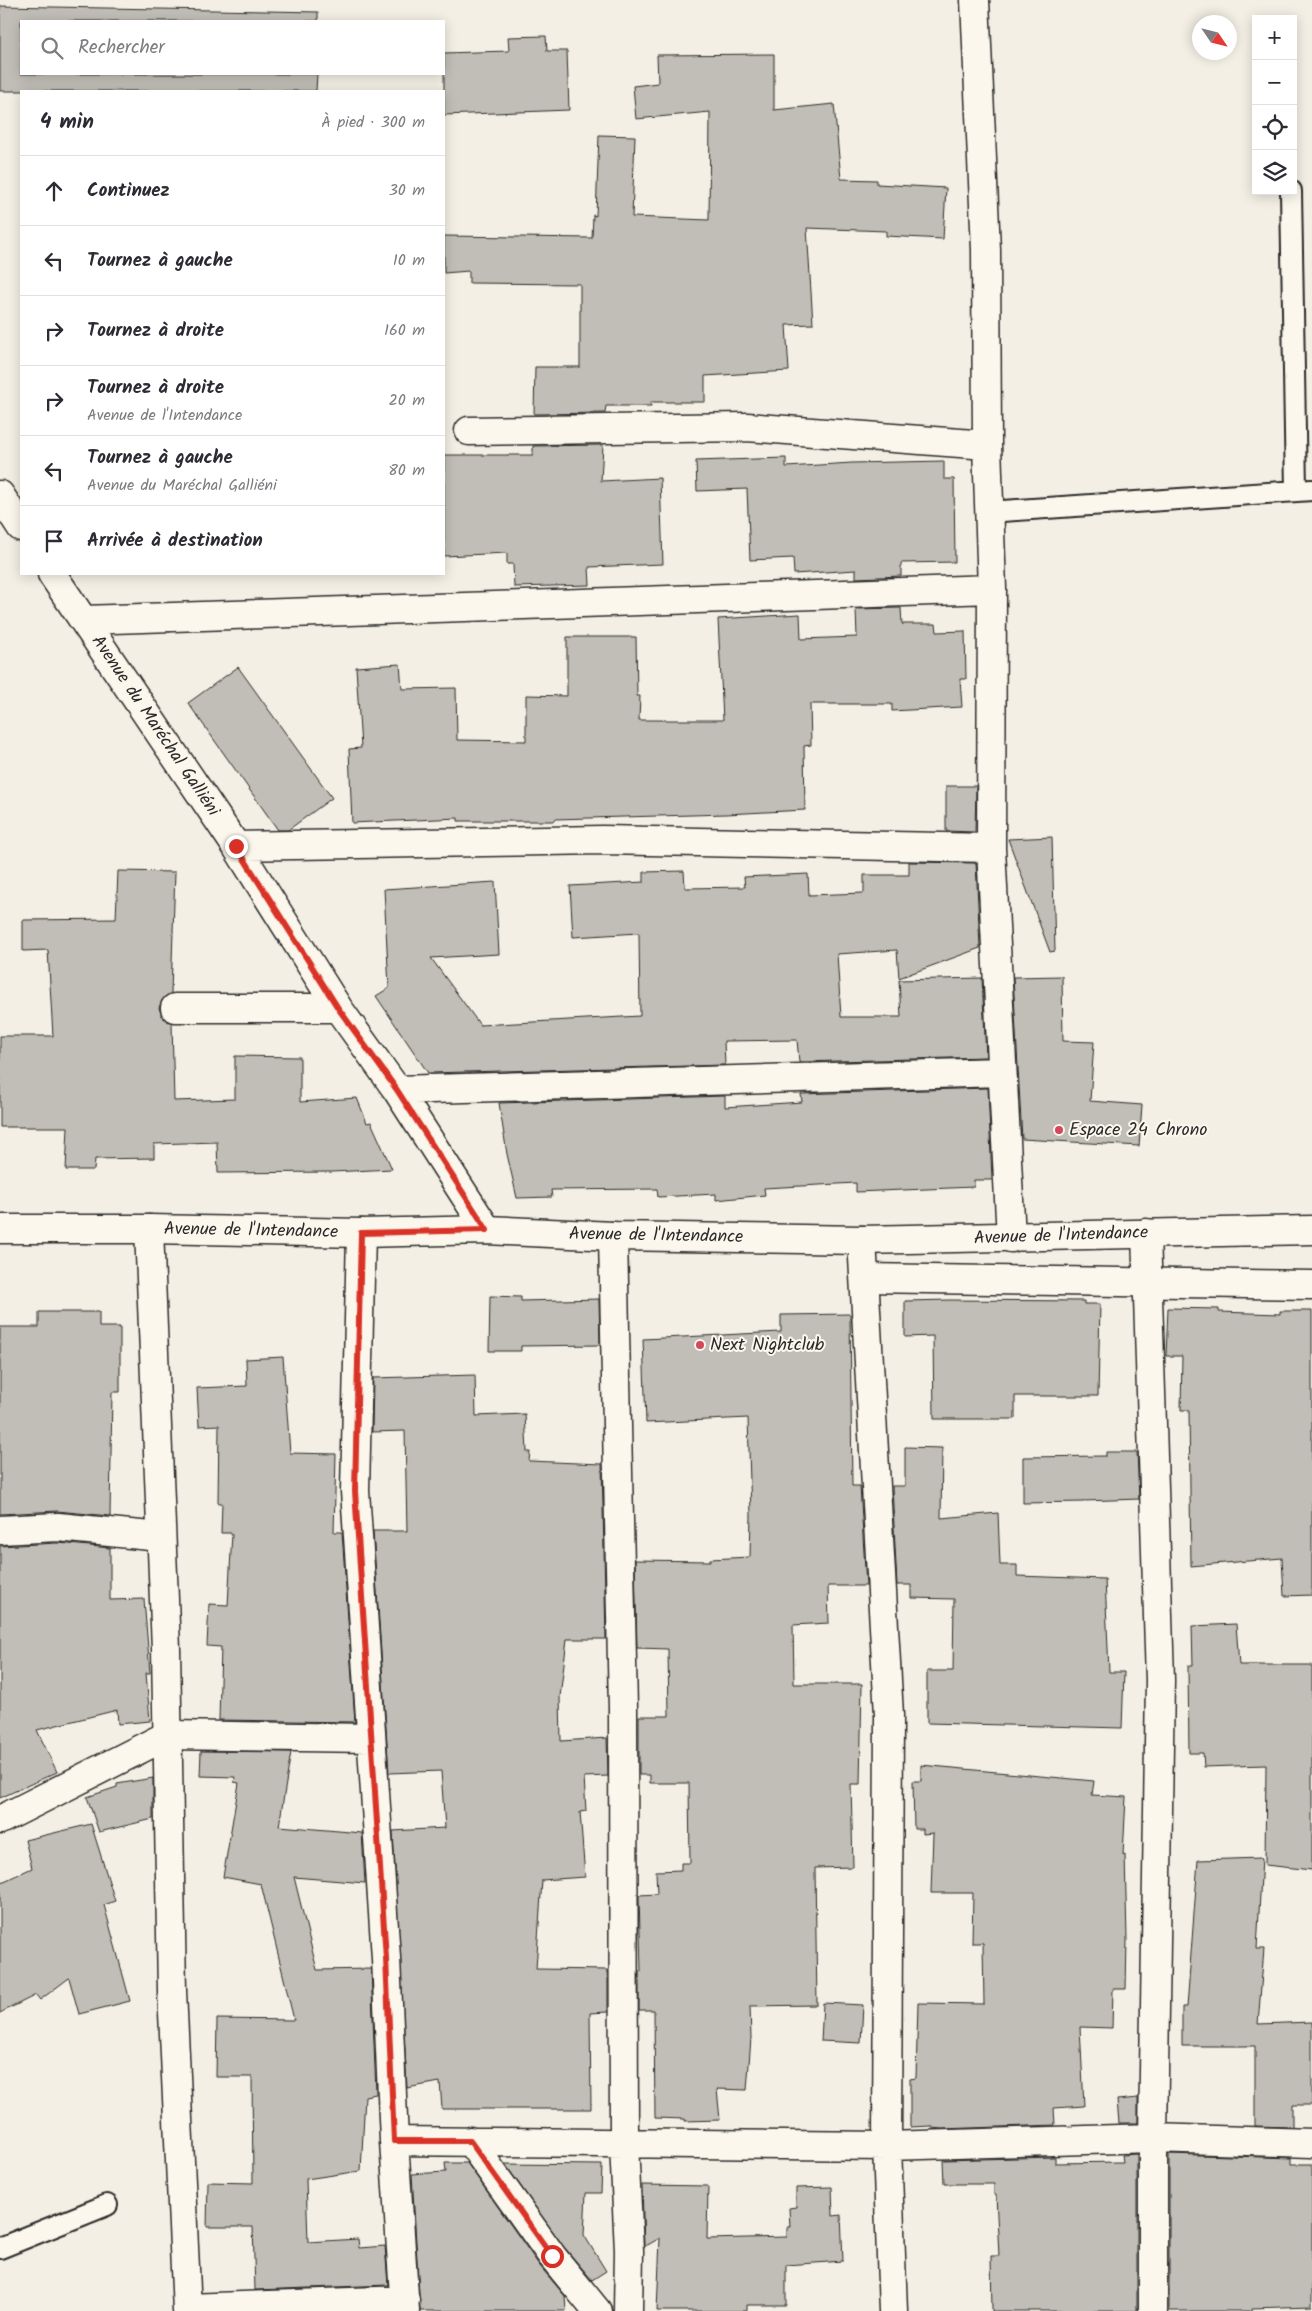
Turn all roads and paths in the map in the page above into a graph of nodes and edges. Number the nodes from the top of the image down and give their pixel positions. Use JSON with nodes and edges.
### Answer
{"nodes":[{"id":1,"x":975,"y":0,"type":"edge"},
{"id":2,"x":1291,"y":195,"type":"edge"},
{"id":3,"x":469,"y":431,"type":"dead end"},
{"id":4,"x":987,"y":445,"type":"junction"},
{"id":5,"x":1304,"y":490,"type":"edge"},
{"id":6,"x":0,"y":495,"type":"edge"},
{"id":7,"x":988,"y":512,"type":"junction"},
{"id":8,"x":20,"y":526,"type":"edge"},
{"id":9,"x":53,"y":575,"type":"edge"},
{"id":10,"x":992,"y":589,"type":"junction"},
{"id":11,"x":83,"y":620,"type":"junction"},
{"id":12,"x":236,"y":846,"type":"junction"},
{"id":13,"x":991,"y":848,"type":"junction"},
{"id":14,"x":175,"y":1008,"type":"dead end"},
{"id":15,"x":338,"y":1008,"type":"junction"},
{"id":16,"x":1001,"y":1072,"type":"junction"},
{"id":17,"x":397,"y":1090,"type":"junction"},
{"id":18,"x":0,"y":1229,"type":"edge"},
{"id":19,"x":149,"y":1229,"type":"junction"},
{"id":20,"x":487,"y":1230,"type":"junction"},
{"id":21,"x":1312,"y":1230,"type":"edge"},
{"id":22,"x":361,"y":1233,"type":"junction"},
{"id":23,"x":1146,"y":1233,"type":"junction"},
{"id":24,"x":613,"y":1236,"type":"junction"},
{"id":25,"x":1011,"y":1238,"type":"junction"},
{"id":26,"x":862,"y":1240,"type":"junction"},
{"id":27,"x":865,"y":1278,"type":"junction"},
{"id":28,"x":1147,"y":1283,"type":"junction"},
{"id":29,"x":1312,"y":1285,"type":"edge"},
{"id":30,"x":0,"y":1530,"type":"edge"},
{"id":31,"x":161,"y":1537,"type":"junction"},
{"id":32,"x":168,"y":1735,"type":"junction"},
{"id":33,"x":370,"y":1738,"type":"junction"},
{"id":34,"x":0,"y":1820,"type":"edge"},
{"id":35,"x":1153,"y":2138,"type":"junction"},
{"id":36,"x":394,"y":2141,"type":"junction"},
{"id":37,"x":470,"y":2141,"type":"junction"},
{"id":38,"x":1312,"y":2143,"type":"edge"},
{"id":39,"x":624,"y":2144,"type":"junction"},
{"id":40,"x":887,"y":2146,"type":"junction"},
{"id":41,"x":107,"y":2205,"type":"dead end"},
{"id":42,"x":0,"y":2248,"type":"edge"},
{"id":43,"x":405,"y":2306,"type":"edge"},
{"id":44,"x":186,"y":2309,"type":"edge"},
{"id":45,"x":597,"y":2311,"type":"edge"},
{"id":46,"x":628,"y":2311,"type":"edge"},
{"id":47,"x":893,"y":2311,"type":"edge"},
{"id":48,"x":1153,"y":2311,"type":"edge"}],
"edges":[{"from":1,"to":4,"type":"street"},
{"from":2,"to":5,"type":"lane"},
{"from":3,"to":4,"type":"street"},
{"from":4,"to":7,"type":"street"},
{"from":5,"to":7,"type":"lane"},
{"from":6,"to":8,"type":"street"},
{"from":7,"to":10,"type":"street"},
{"from":9,"to":11,"type":"street","name":"Avenue du Maréchal Galliéni"},
{"from":10,"to":11,"type":"street"},
{"from":10,"to":13,"type":"street"},
{"from":11,"to":12,"type":"street","name":"Avenue du Maréchal Galliéni"},
{"from":12,"to":13,"type":"street"},
{"from":12,"to":15,"type":"street","name":"Avenue du Maréchal Galliéni"},
{"from":13,"to":16,"type":"street"},
{"from":14,"to":15,"type":"street"},
{"from":15,"to":17,"type":"street","name":"Avenue du Maréchal Galliéni"},
{"from":16,"to":17,"type":"street"},
{"from":16,"to":25,"type":"street"},
{"from":17,"to":20,"type":"street","name":"Avenue du Maréchal Galliéni"},
{"from":18,"to":19,"type":"street","name":"Avenue de l'Intendance"},
{"from":19,"to":22,"type":"street","name":"Avenue de l'Intendance"},
{"from":19,"to":31,"type":"street"},
{"from":20,"to":22,"type":"street","name":"Avenue de l'Intendance"},
{"from":20,"to":24,"type":"street","name":"Avenue de l'Intendance"},
{"from":21,"to":23,"type":"street","name":"Avenue de l'Intendance"},
{"from":22,"to":33,"type":"street"},
{"from":23,"to":25,"type":"street","name":"Avenue de l'Intendance"},
{"from":23,"to":28,"type":"street"},
{"from":24,"to":26,"type":"street","name":"Avenue de l'Intendance"},
{"from":24,"to":39,"type":"street"},
{"from":25,"to":26,"type":"street","name":"Avenue de l'Intendance"},
{"from":26,"to":27,"type":"street"},
{"from":27,"to":28,"type":"street"},
{"from":27,"to":40,"type":"street"},
{"from":28,"to":29,"type":"street"},
{"from":28,"to":35,"type":"street"},
{"from":30,"to":31,"type":"street"},
{"from":31,"to":32,"type":"street"},
{"from":32,"to":33,"type":"street"},
{"from":32,"to":34,"type":"street"},
{"from":32,"to":44,"type":"street"},
{"from":33,"to":36,"type":"street"},
{"from":35,"to":38,"type":"street"},
{"from":35,"to":40,"type":"street"},
{"from":35,"to":48,"type":"street"},
{"from":36,"to":37,"type":"street"},
{"from":36,"to":43,"type":"street"},
{"from":37,"to":39,"type":"street"},
{"from":37,"to":45,"type":"street"},
{"from":39,"to":40,"type":"street"},
{"from":39,"to":46,"type":"street"},
{"from":40,"to":47,"type":"street"},
{"from":41,"to":42,"type":"lane"},
{"from":43,"to":44,"type":"street"}]}
